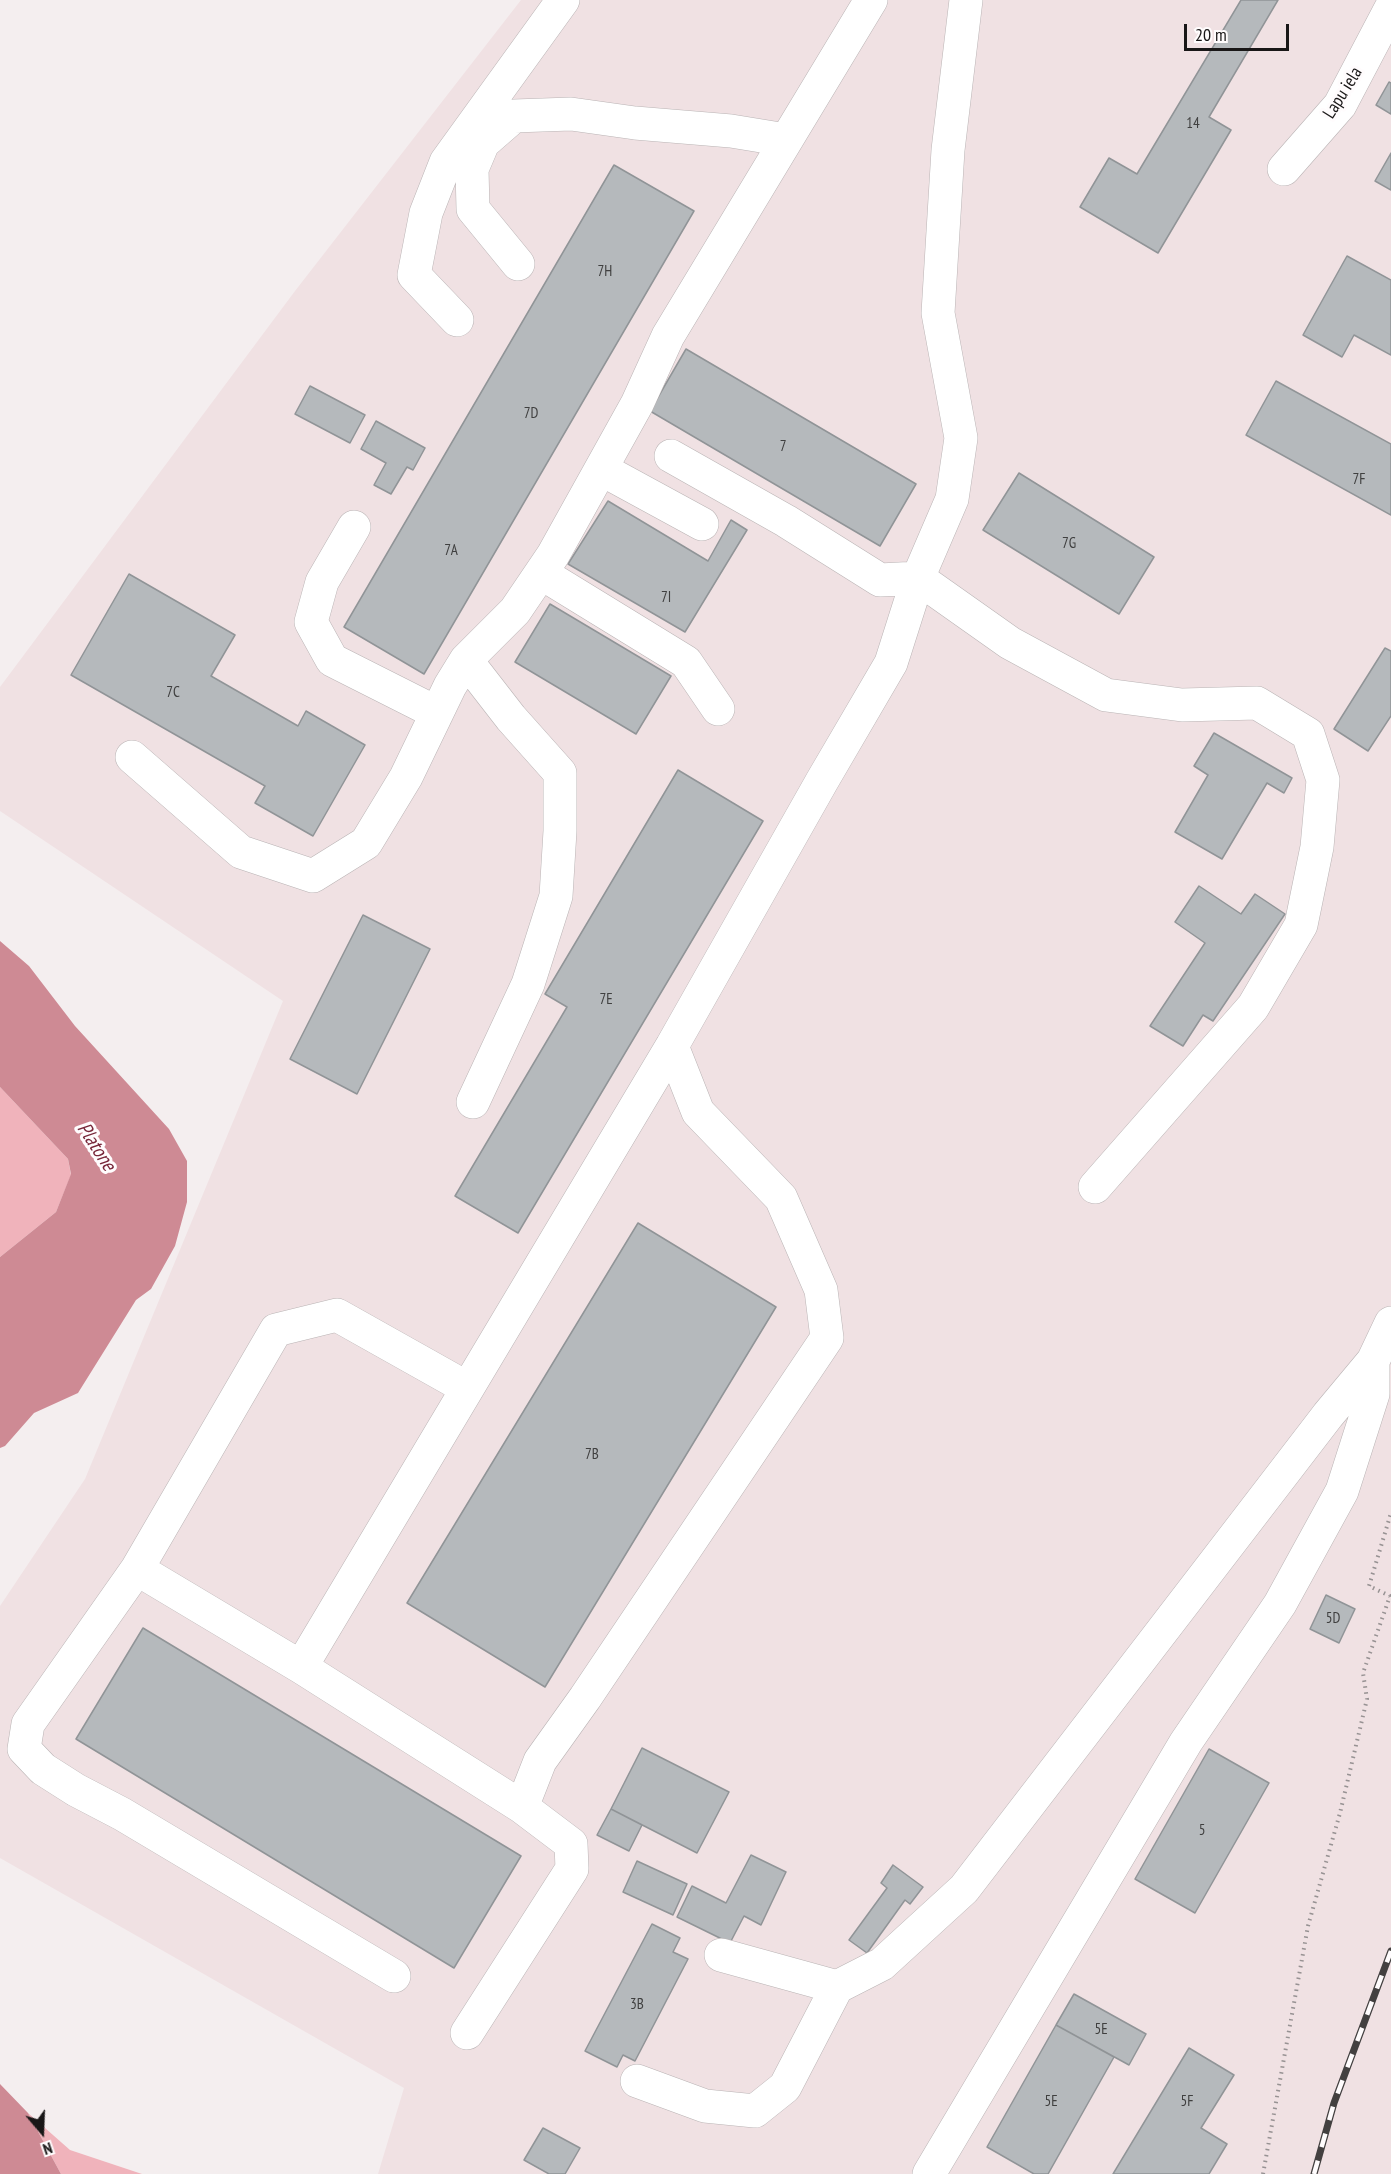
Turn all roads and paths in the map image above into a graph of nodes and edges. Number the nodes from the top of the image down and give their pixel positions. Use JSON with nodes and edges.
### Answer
{"nodes":[{"id":1,"x":563,"y":0,"type":"edge"},
{"id":2,"x":871,"y":0,"type":"edge"},
{"id":3,"x":966,"y":0,"type":"edge"},
{"id":4,"x":1391,"y":9,"type":"edge"},
{"id":5,"x":786,"y":140,"type":"junction"},
{"id":6,"x":1284,"y":170,"type":"dead end"},
{"id":7,"x":518,"y":264,"type":"dead end"},
{"id":8,"x":458,"y":320,"type":"dead end"},
{"id":9,"x":671,"y":456,"type":"dead end"},
{"id":10,"x":601,"y":469,"type":"junction"},
{"id":11,"x":702,"y":524,"type":"dead end"},
{"id":12,"x":354,"y":527,"type":"dead end"},
{"id":13,"x":541,"y":573,"type":"junction"},
{"id":14,"x":918,"y":578,"type":"junction"},
{"id":15,"x":466,"y":660,"type":"junction"},
{"id":16,"x":718,"y":709,"type":"dead end"},
{"id":17,"x":436,"y":712,"type":"junction"},
{"id":18,"x":132,"y":757,"type":"dead end"},
{"id":19,"x":672,"y":1046,"type":"junction"},
{"id":20,"x":473,"y":1102,"type":"dead end"},
{"id":21,"x":1095,"y":1187,"type":"dead end"},
{"id":22,"x":1391,"y":1323,"type":"edge"},
{"id":23,"x":1373,"y":1361,"type":"junction"},
{"id":24,"x":467,"y":1388,"type":"junction"},
{"id":25,"x":1391,"y":1513,"type":"edge"},
{"id":26,"x":137,"y":1569,"type":"junction"},
{"id":27,"x":301,"y":1667,"type":"junction"},
{"id":28,"x":522,"y":1806,"type":"junction"},
{"id":29,"x":721,"y":1955,"type":"dead end"},
{"id":30,"x":394,"y":1976,"type":"dead end"},
{"id":31,"x":837,"y":1987,"type":"junction"},
{"id":32,"x":467,"y":2033,"type":"dead end"},
{"id":33,"x":638,"y":2081,"type":"dead end"},
{"id":34,"x":943,"y":2166,"type":"edge"},
{"id":35,"x":1263,"y":2174,"type":"edge"}],
"edges":[{"from":1,"to":8,"type":"street"},
{"from":2,"to":5,"type":"street"},
{"from":3,"to":14,"type":"street"},
{"from":4,"to":6,"type":"street","name":"Lapu iela"},
{"from":5,"to":7,"type":"street"},
{"from":5,"to":10,"type":"street"},
{"from":9,"to":14,"type":"street"},
{"from":10,"to":11,"type":"street"},
{"from":10,"to":13,"type":"street"},
{"from":12,"to":17,"type":"street"},
{"from":13,"to":15,"type":"street"},
{"from":13,"to":16,"type":"street"},
{"from":14,"to":19,"type":"street"},
{"from":14,"to":21,"type":"street"},
{"from":15,"to":17,"type":"street"},
{"from":15,"to":20,"type":"street"},
{"from":17,"to":18,"type":"street"},
{"from":19,"to":24,"type":"street"},
{"from":19,"to":28,"type":"street"},
{"from":22,"to":23,"type":"street"},
{"from":23,"to":31,"type":"street"},
{"from":23,"to":34,"type":"street"},
{"from":24,"to":26,"type":"street"},
{"from":24,"to":27,"type":"street"},
{"from":25,"to":35,"type":"path"},
{"from":26,"to":27,"type":"street"},
{"from":26,"to":30,"type":"street"},
{"from":27,"to":28,"type":"street"},
{"from":28,"to":32,"type":"street"},
{"from":29,"to":31,"type":"street"},
{"from":31,"to":33,"type":"street"}]}
